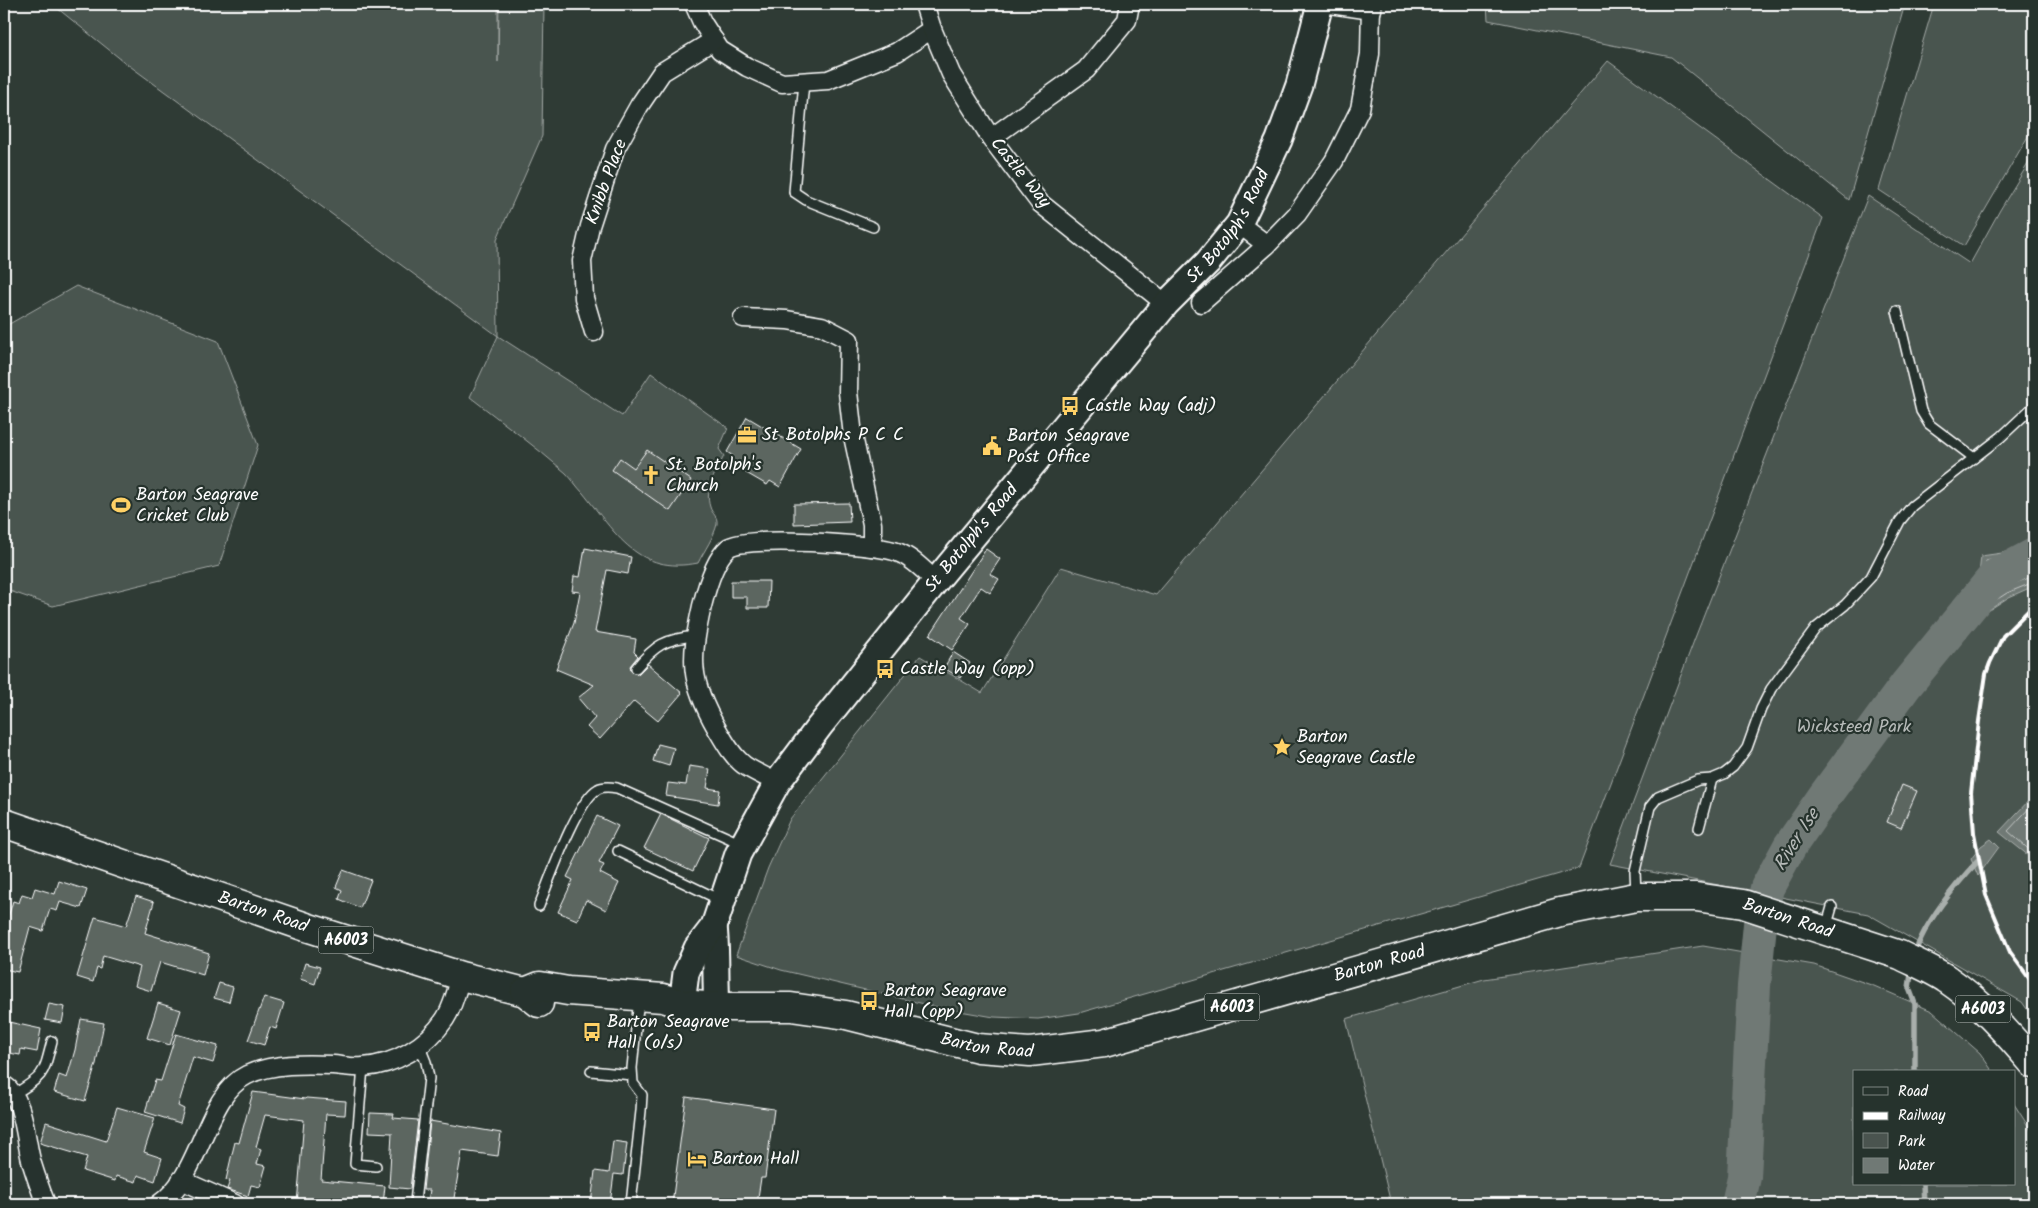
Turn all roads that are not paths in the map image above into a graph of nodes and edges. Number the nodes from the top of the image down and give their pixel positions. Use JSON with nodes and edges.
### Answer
{"nodes":[{"id":1,"x":694,"y":4,"type":"edge"},
{"id":2,"x":924,"y":4,"type":"edge"},
{"id":3,"x":1130,"y":4,"type":"edge"},
{"id":4,"x":1320,"y":4,"type":"edge"},
{"id":5,"x":1330,"y":4,"type":"edge"},
{"id":6,"x":1371,"y":7,"type":"edge"},
{"id":7,"x":932,"y":28,"type":"junction"},
{"id":8,"x":714,"y":40,"type":"junction"},
{"id":9,"x":804,"y":82,"type":"junction"},
{"id":10,"x":991,"y":138,"type":"junction"},
{"id":11,"x":1239,"y":224,"type":"junction"},
{"id":12,"x":873,"y":227,"type":"dead end"},
{"id":13,"x":1267,"y":244,"type":"junction"},
{"id":14,"x":1201,"y":303,"type":"dead end"},
{"id":15,"x":1166,"y":304,"type":"junction"},
{"id":16,"x":1897,"y":311,"type":"dead end"},
{"id":17,"x":743,"y":318,"type":"dead end"},
{"id":18,"x":594,"y":332,"type":"dead end"},
{"id":19,"x":2034,"y":406,"type":"edge"},
{"id":20,"x":1974,"y":458,"type":"junction"},
{"id":21,"x":872,"y":547,"type":"junction"},
{"id":22,"x":936,"y":582,"type":"junction"},
{"id":23,"x":695,"y":636,"type":"junction"},
{"id":24,"x":636,"y":668,"type":"dead end"},
{"id":25,"x":1712,"y":779,"type":"junction"},
{"id":26,"x":778,"y":783,"type":"junction"},
{"id":27,"x":4,"y":823,"type":"edge"},
{"id":28,"x":1699,"y":828,"type":"dead end"},
{"id":29,"x":742,"y":844,"type":"junction"},
{"id":30,"x":618,"y":851,"type":"dead end"},
{"id":31,"x":1636,"y":896,"type":"junction"},
{"id":32,"x":722,"y":901,"type":"junction"},
{"id":33,"x":539,"y":906,"type":"dead end"},
{"id":34,"x":714,"y":926,"type":"junction"},
{"id":35,"x":462,"y":976,"type":"junction"},
{"id":36,"x":682,"y":1004,"type":"junction"},
{"id":37,"x":638,"y":1005,"type":"junction"},
{"id":38,"x":716,"y":1006,"type":"junction"},
{"id":39,"x":52,"y":1041,"type":"dead end"},
{"id":40,"x":420,"y":1047,"type":"junction"},
{"id":41,"x":2034,"y":1064,"type":"edge"},
{"id":42,"x":363,"y":1067,"type":"junction"},
{"id":43,"x":591,"y":1071,"type":"dead end"},
{"id":44,"x":632,"y":1075,"type":"junction"},
{"id":45,"x":9,"y":1090,"type":"edge"},
{"id":46,"x":376,"y":1166,"type":"dead end"},
{"id":47,"x":181,"y":1180,"type":"junction"},
{"id":48,"x":414,"y":1202,"type":"dead end"},
{"id":49,"x":46,"y":1204,"type":"edge"},
{"id":50,"x":159,"y":1204,"type":"edge"},
{"id":51,"x":235,"y":1204,"type":"edge"},
{"id":52,"x":631,"y":1204,"type":"edge"}],
"edges":[{"from":1,"to":8,"type":"street"},
{"from":2,"to":7,"type":"street","name":"Castle Way"},
{"from":3,"to":10,"type":"street"},
{"from":4,"to":11,"type":"street","name":"St Botolph's Road"},
{"from":5,"to":6,"type":"street"},
{"from":6,"to":13,"type":"street"},
{"from":7,"to":9,"type":"street"},
{"from":7,"to":10,"type":"street","name":"Castle Way"},
{"from":8,"to":9,"type":"street"},
{"from":8,"to":18,"type":"street","name":"Knibb Place"},
{"from":9,"to":12,"type":"lane"},
{"from":10,"to":15,"type":"street","name":"Castle Way"},
{"from":11,"to":13,"type":"street"},
{"from":11,"to":15,"type":"street","name":"St Botolph's Road"},
{"from":13,"to":14,"type":"street"},
{"from":15,"to":22,"type":"street","name":"St Botolph's Road"},
{"from":16,"to":20,"type":"lane"},
{"from":17,"to":21,"type":"street"},
{"from":19,"to":20,"type":"lane"},
{"from":20,"to":25,"type":"lane"},
{"from":21,"to":22,"type":"street"},
{"from":21,"to":23,"type":"street"},
{"from":22,"to":26,"type":"street","name":"St Botolph's Road"},
{"from":23,"to":24,"type":"lane"},
{"from":23,"to":26,"type":"street"},
{"from":25,"to":28,"type":"lane"},
{"from":25,"to":31,"type":"lane"},
{"from":26,"to":29,"type":"street","name":"St Botolph's Road"},
{"from":27,"to":35,"type":"main road","name":"Barton Road","number":"A6003"},
{"from":29,"to":32,"type":"street","name":"St Botolph's Road"},
{"from":29,"to":33,"type":"lane"},
{"from":30,"to":32,"type":"lane"},
{"from":31,"to":38,"type":"main road","name":"Barton Road","number":"A6003"},
{"from":31,"to":41,"type":"main road","name":"Barton Road","number":"A6003"},
{"from":32,"to":34,"type":"street","name":"St Botolph's Road"},
{"from":34,"to":36,"type":"street","name":"St Botolph's Road"},
{"from":34,"to":38,"type":"street","name":"St Botolph's Road"},
{"from":35,"to":37,"type":"main road","name":"Barton Road","number":"A6003"},
{"from":35,"to":40,"type":"street"},
{"from":36,"to":37,"type":"main road","name":"Barton Road","number":"A6003"},
{"from":36,"to":38,"type":"main road","name":"Barton Road","number":"A6003"},
{"from":37,"to":44,"type":"lane"},
{"from":39,"to":45,"type":"lane"},
{"from":40,"to":42,"type":"street"},
{"from":40,"to":48,"type":"lane"},
{"from":42,"to":46,"type":"lane"},
{"from":42,"to":47,"type":"street"},
{"from":43,"to":44,"type":"lane"},
{"from":44,"to":52,"type":"lane"},
{"from":45,"to":49,"type":"street"},
{"from":47,"to":50,"type":"street"},
{"from":47,"to":51,"type":"street"}]}
